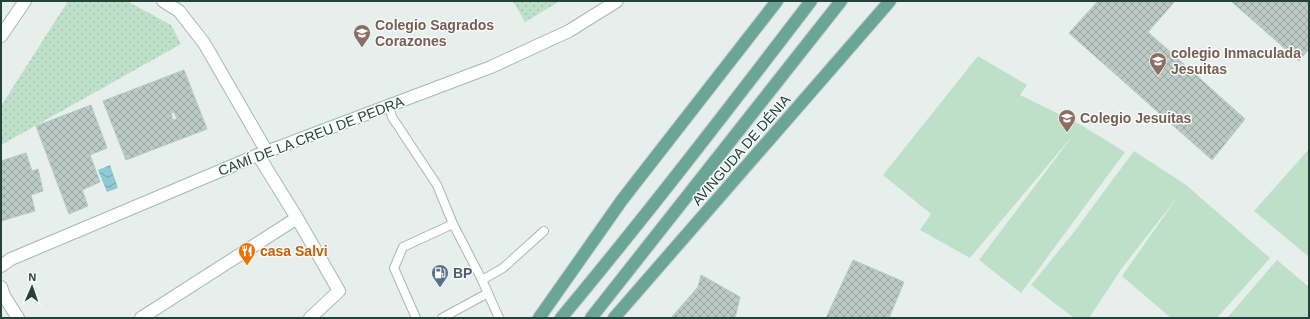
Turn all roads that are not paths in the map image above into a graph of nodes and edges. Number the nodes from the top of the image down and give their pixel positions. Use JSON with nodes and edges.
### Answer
{"nodes":[{"id":1,"x":25,"y":1,"type":"edge"},
{"id":2,"x":163,"y":1,"type":"edge"},
{"id":3,"x":617,"y":1,"type":"edge"},
{"id":4,"x":777,"y":1,"type":"edge"},
{"id":5,"x":811,"y":1,"type":"edge"},
{"id":6,"x":841,"y":1,"type":"edge"},
{"id":7,"x":890,"y":1,"type":"edge"},
{"id":8,"x":1,"y":36,"type":"edge"},
{"id":9,"x":389,"y":106,"type":"junction"},
{"id":10,"x":262,"y":153,"type":"junction"},
{"id":11,"x":297,"y":218,"type":"junction"},
{"id":12,"x":453,"y":224,"type":"junction"},
{"id":13,"x":544,"y":231,"type":"dead end"},
{"id":14,"x":1,"y":266,"type":"edge"},
{"id":15,"x":482,"y":280,"type":"junction"},
{"id":16,"x":1,"y":287,"type":"edge"},
{"id":17,"x":488,"y":293,"type":"junction"},
{"id":18,"x":18,"y":318,"type":"edge"},
{"id":19,"x":141,"y":318,"type":"edge"},
{"id":20,"x":310,"y":318,"type":"edge"},
{"id":21,"x":416,"y":318,"type":"edge"},
{"id":22,"x":442,"y":318,"type":"edge"},
{"id":23,"x":499,"y":318,"type":"edge"},
{"id":24,"x":539,"y":318,"type":"edge"},
{"id":25,"x":561,"y":318,"type":"edge"},
{"id":26,"x":591,"y":318,"type":"edge"},
{"id":27,"x":614,"y":318,"type":"edge"}],
"edges":[{"from":1,"to":8,"type":"street"},
{"from":2,"to":10,"type":"street"},
{"from":3,"to":9,"type":"street","name":"CAMÍ DE LA CREU DE PEDRA"},
{"from":4,"to":24,"type":"main road"},
{"from":5,"to":25,"type":"main road"},
{"from":6,"to":26,"type":"main road","name":"AVINGUDA DE DÉNIA"},
{"from":7,"to":27,"type":"main road","name":"AVINGUDA DE DÉNIA"},
{"from":9,"to":10,"type":"street","name":"CAMÍ DE LA CREU DE PEDRA"},
{"from":9,"to":12,"type":"lane"},
{"from":10,"to":11,"type":"street"},
{"from":10,"to":14,"type":"street","name":"CAMÍ DE LA CREU DE PEDRA"},
{"from":11,"to":19,"type":"street"},
{"from":11,"to":20,"type":"street"},
{"from":12,"to":15,"type":"lane"},
{"from":12,"to":21,"type":"lane"},
{"from":13,"to":15,"type":"lane"},
{"from":15,"to":17,"type":"lane"},
{"from":16,"to":18,"type":"street"},
{"from":17,"to":22,"type":"lane"},
{"from":17,"to":23,"type":"lane"}]}
